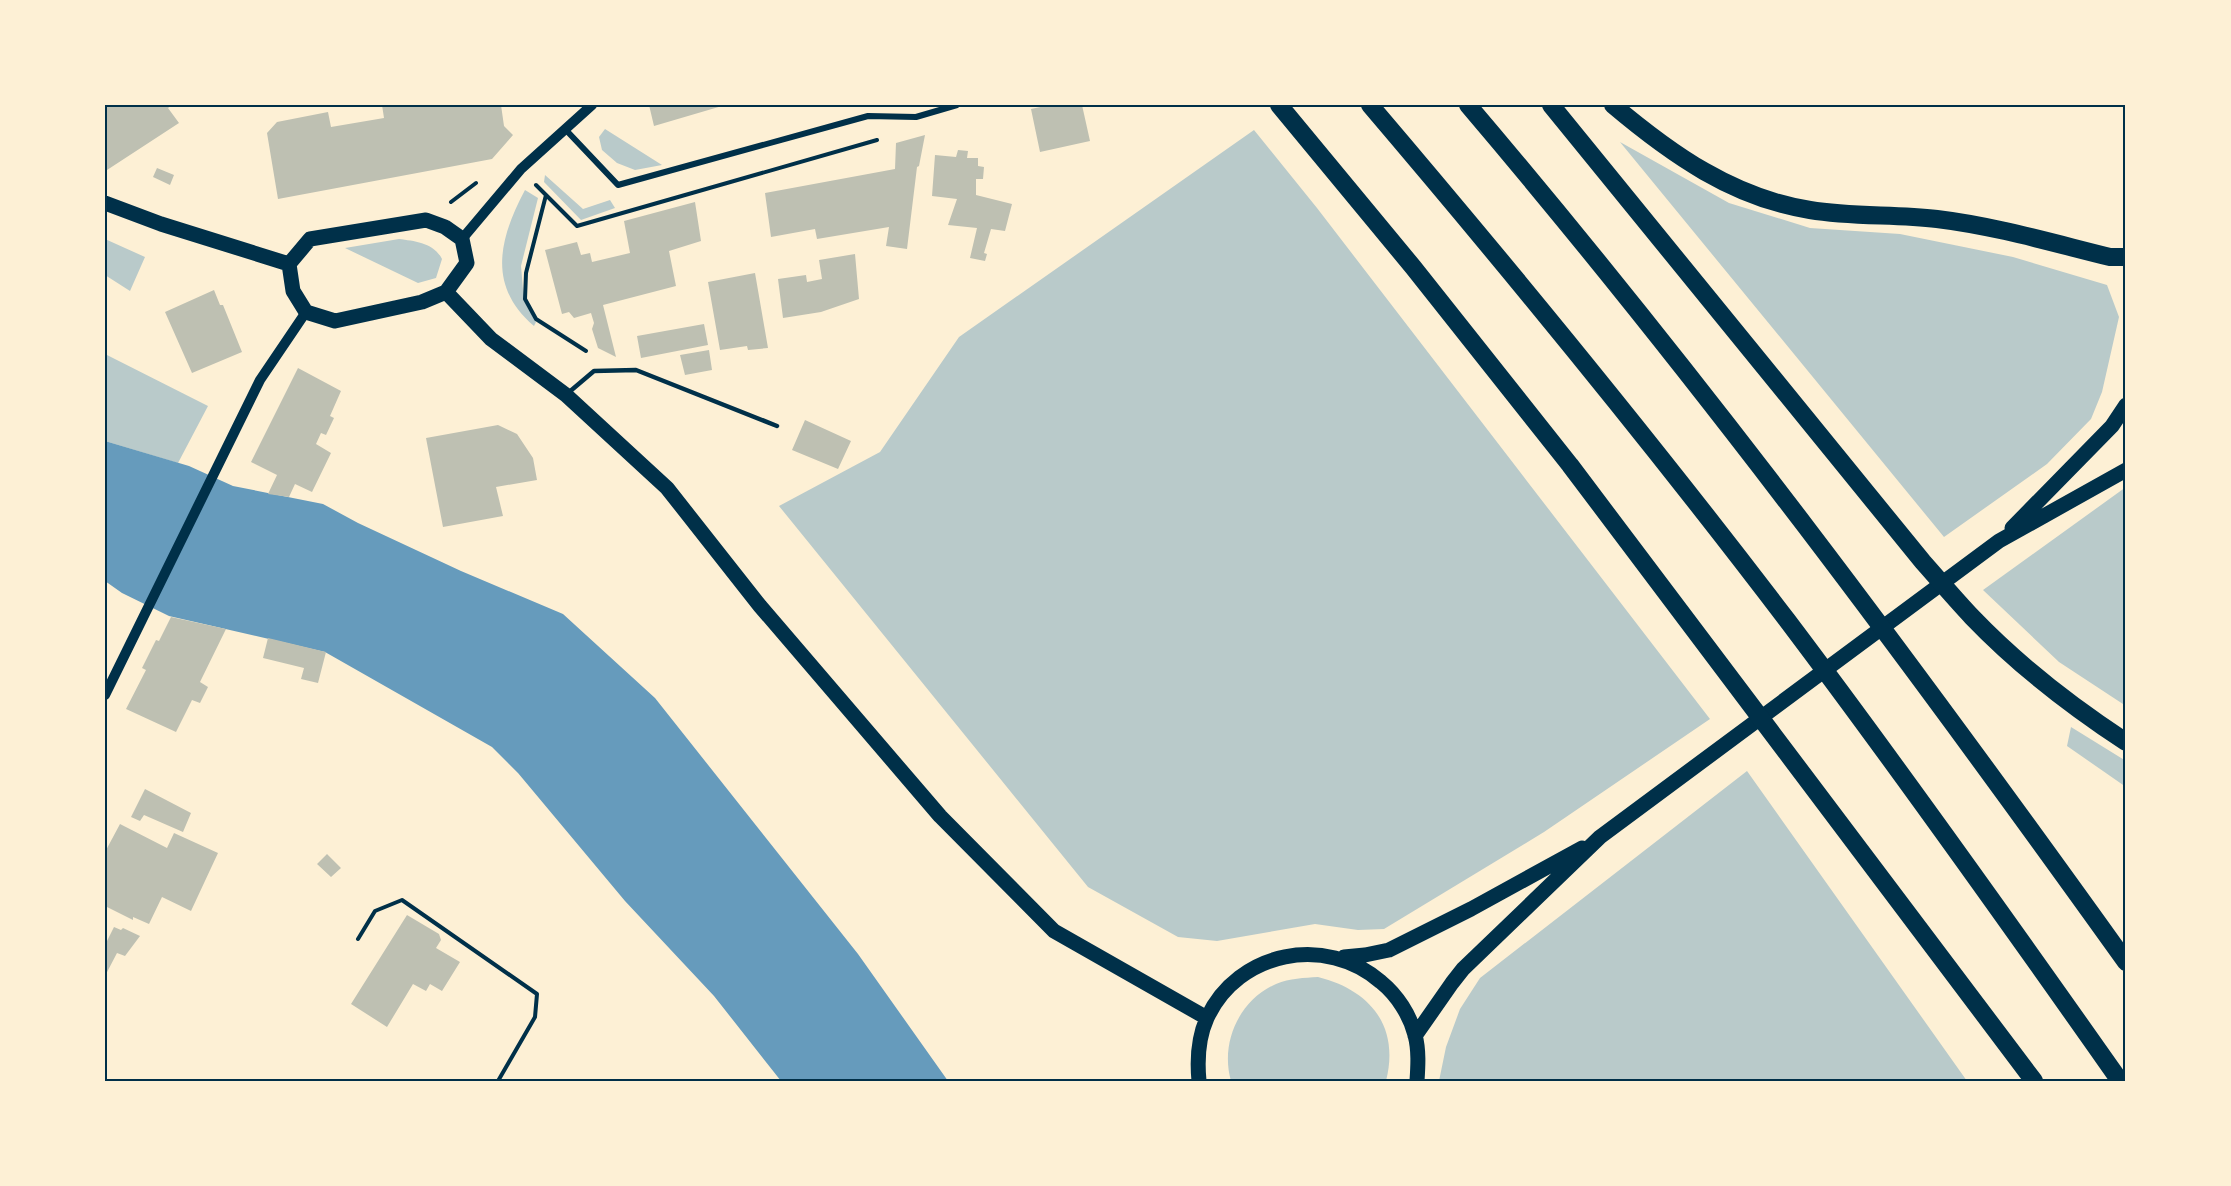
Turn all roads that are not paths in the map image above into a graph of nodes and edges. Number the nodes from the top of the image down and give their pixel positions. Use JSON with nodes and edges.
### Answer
{"nodes":[{"id":1,"x":592,"y":105,"type":"edge"},
{"id":2,"x":957,"y":105,"type":"edge"},
{"id":3,"x":1280,"y":105,"type":"edge"},
{"id":4,"x":1370,"y":105,"type":"edge"},
{"id":5,"x":1468,"y":105,"type":"edge"},
{"id":6,"x":1551,"y":105,"type":"edge"},
{"id":7,"x":1613,"y":105,"type":"edge"},
{"id":8,"x":565,"y":129,"type":"junction"},
{"id":9,"x":105,"y":202,"type":"edge"},
{"id":10,"x":462,"y":239,"type":"junction"},
{"id":11,"x":2126,"y":257,"type":"edge"},
{"id":12,"x":289,"y":264,"type":"junction"},
{"id":13,"x":446,"y":292,"type":"junction"},
{"id":14,"x":306,"y":312,"type":"junction"},
{"id":15,"x":566,"y":394,"type":"junction"},
{"id":16,"x":2126,"y":405,"type":"edge"},
{"id":17,"x":777,"y":426,"type":"dead end"},
{"id":18,"x":2126,"y":470,"type":"edge"},
{"id":19,"x":1999,"y":541,"type":"junction"},
{"id":20,"x":105,"y":694,"type":"edge"},
{"id":21,"x":2126,"y":742,"type":"edge"},
{"id":22,"x":1600,"y":837,"type":"junction"},
{"id":23,"x":1337,"y":957,"type":"junction"},
{"id":24,"x":2126,"y":962,"type":"edge"},
{"id":25,"x":1964,"y":988,"type":"junction"},
{"id":26,"x":1207,"y":1018,"type":"junction"},
{"id":27,"x":1415,"y":1036,"type":"junction"},
{"id":28,"x":1199,"y":1081,"type":"edge"},
{"id":29,"x":1417,"y":1081,"type":"edge"},
{"id":30,"x":2019,"y":1081,"type":"edge"},
{"id":31,"x":2034,"y":1081,"type":"edge"},
{"id":32,"x":2120,"y":1081,"type":"edge"}],
"edges":[{"from":1,"to":8,"type":"street"},
{"from":2,"to":8,"type":"street"},
{"from":3,"to":25,"type":"highway"},
{"from":4,"to":32,"type":"highway"},
{"from":5,"to":24,"type":"highway"},
{"from":6,"to":21,"type":"highway"},
{"from":7,"to":11,"type":"highway"},
{"from":8,"to":10,"type":"street"},
{"from":9,"to":12,"type":"main road"},
{"from":10,"to":12,"type":"main road"},
{"from":10,"to":13,"type":"main road"},
{"from":12,"to":14,"type":"main road"},
{"from":13,"to":14,"type":"main road"},
{"from":13,"to":15,"type":"main road"},
{"from":14,"to":20,"type":"street"},
{"from":15,"to":17,"type":"lane"},
{"from":15,"to":26,"type":"main road"},
{"from":16,"to":19,"type":"main road"},
{"from":18,"to":19,"type":"main road"},
{"from":19,"to":22,"type":"main road"},
{"from":22,"to":23,"type":"main road"},
{"from":22,"to":27,"type":"main road"},
{"from":23,"to":26,"type":"main road"},
{"from":23,"to":27,"type":"main road"},
{"from":25,"to":30,"type":"highway"},
{"from":25,"to":31,"type":"highway"},
{"from":26,"to":28,"type":"main road"},
{"from":27,"to":29,"type":"main road"}]}
